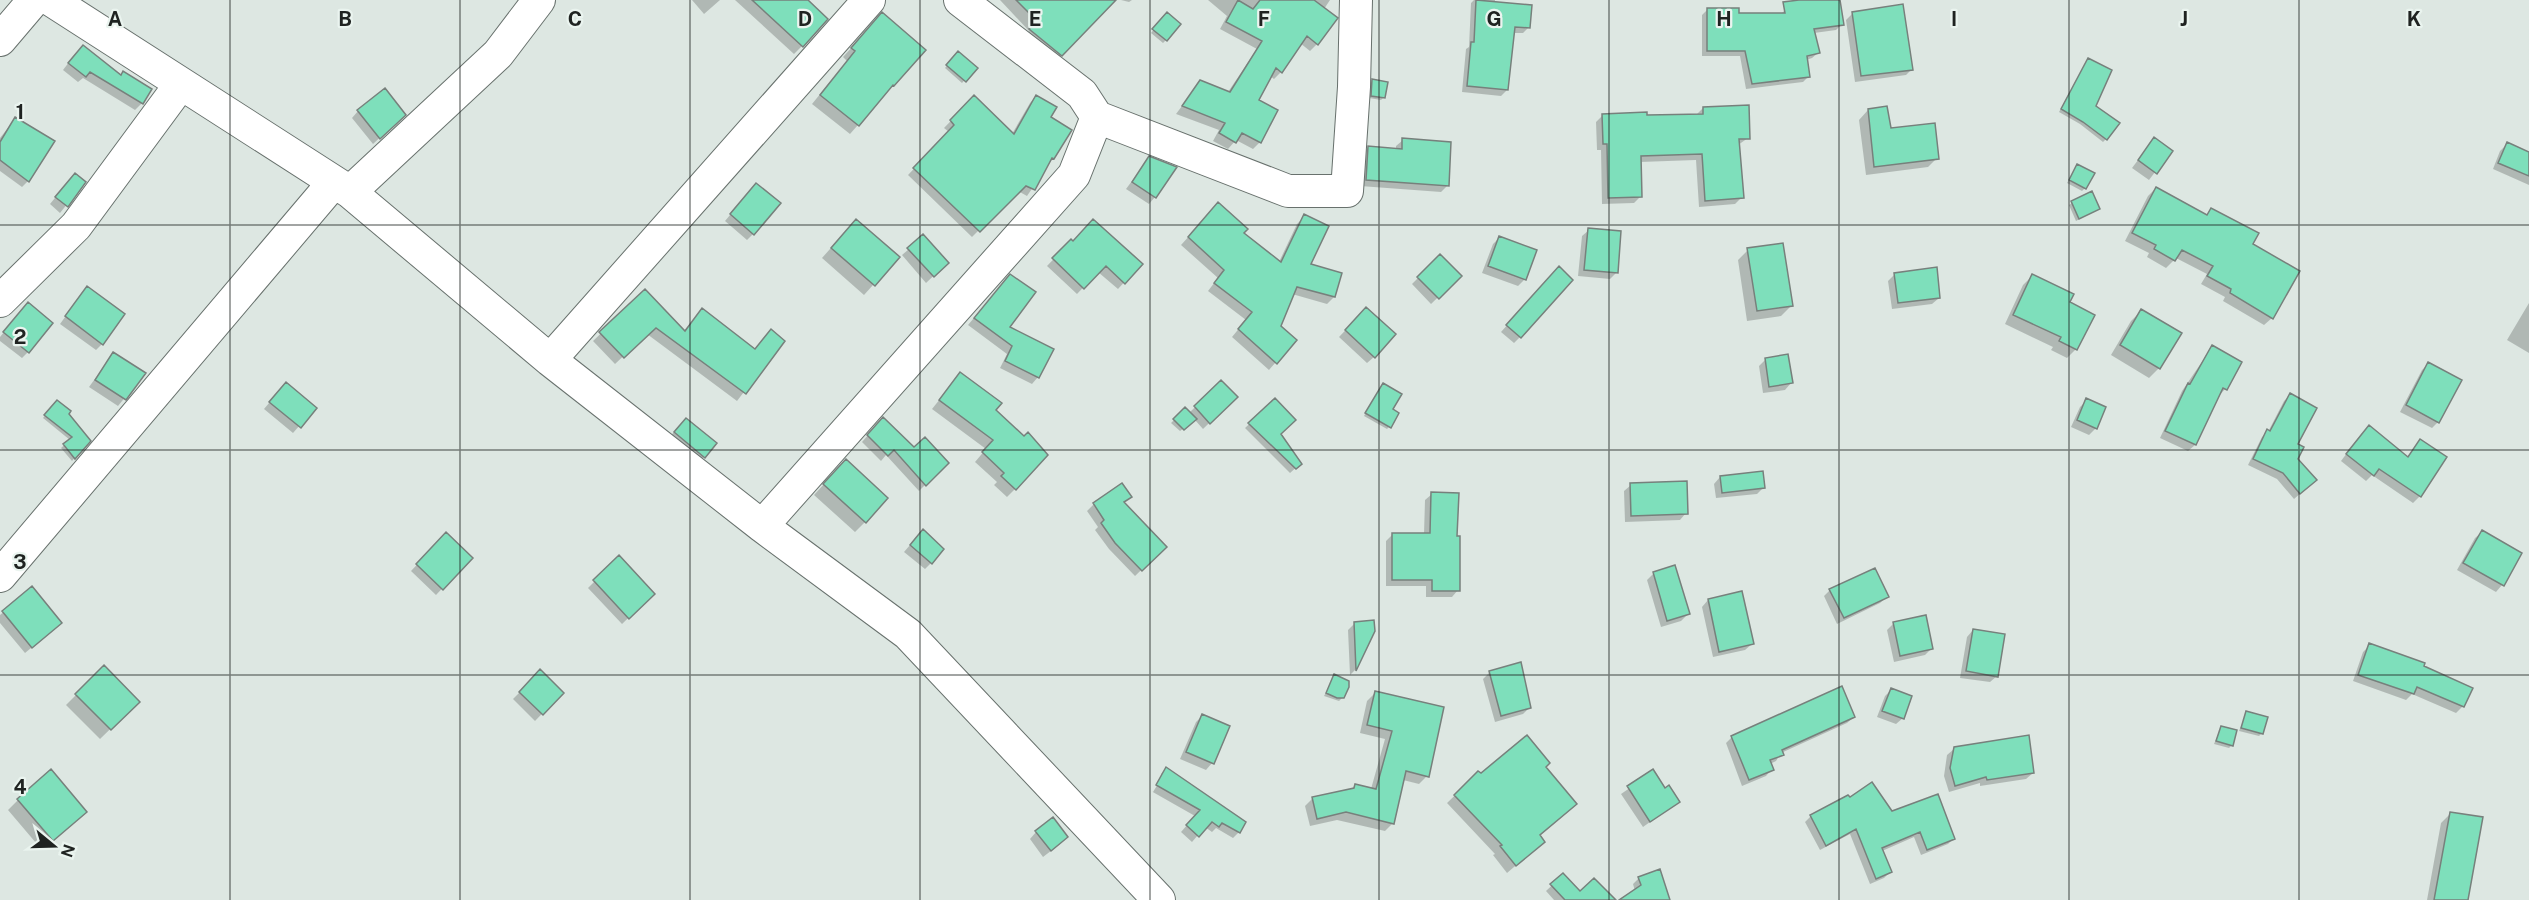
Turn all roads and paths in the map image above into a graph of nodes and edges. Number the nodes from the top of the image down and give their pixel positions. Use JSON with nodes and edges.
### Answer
{"nodes":[{"id":1,"x":34,"y":0,"type":"edge"},
{"id":2,"x":51,"y":0,"type":"edge"},
{"id":3,"x":539,"y":0,"type":"edge"},
{"id":4,"x":869,"y":0,"type":"edge"},
{"id":5,"x":960,"y":0,"type":"edge"},
{"id":6,"x":1356,"y":0,"type":"edge"},
{"id":7,"x":0,"y":40,"type":"edge"},
{"id":8,"x":180,"y":85,"type":"junction"},
{"id":9,"x":1097,"y":117,"type":"junction"},
{"id":10,"x":342,"y":187,"type":"junction"},
{"id":11,"x":0,"y":301,"type":"edge"},
{"id":12,"x":550,"y":360,"type":"junction"},
{"id":13,"x":762,"y":526,"type":"junction"},
{"id":14,"x":0,"y":576,"type":"edge"},
{"id":15,"x":1159,"y":900,"type":"edge"}],
"edges":[{"from":1,"to":7,"type":"street"},
{"from":2,"to":8,"type":"street"},
{"from":3,"to":10,"type":"street"},
{"from":4,"to":12,"type":"street"},
{"from":5,"to":9,"type":"street"},
{"from":6,"to":9,"type":"street"},
{"from":8,"to":10,"type":"street"},
{"from":8,"to":11,"type":"street"},
{"from":9,"to":13,"type":"street"},
{"from":10,"to":12,"type":"street"},
{"from":10,"to":14,"type":"street"},
{"from":12,"to":13,"type":"street"},
{"from":13,"to":15,"type":"street"}]}
